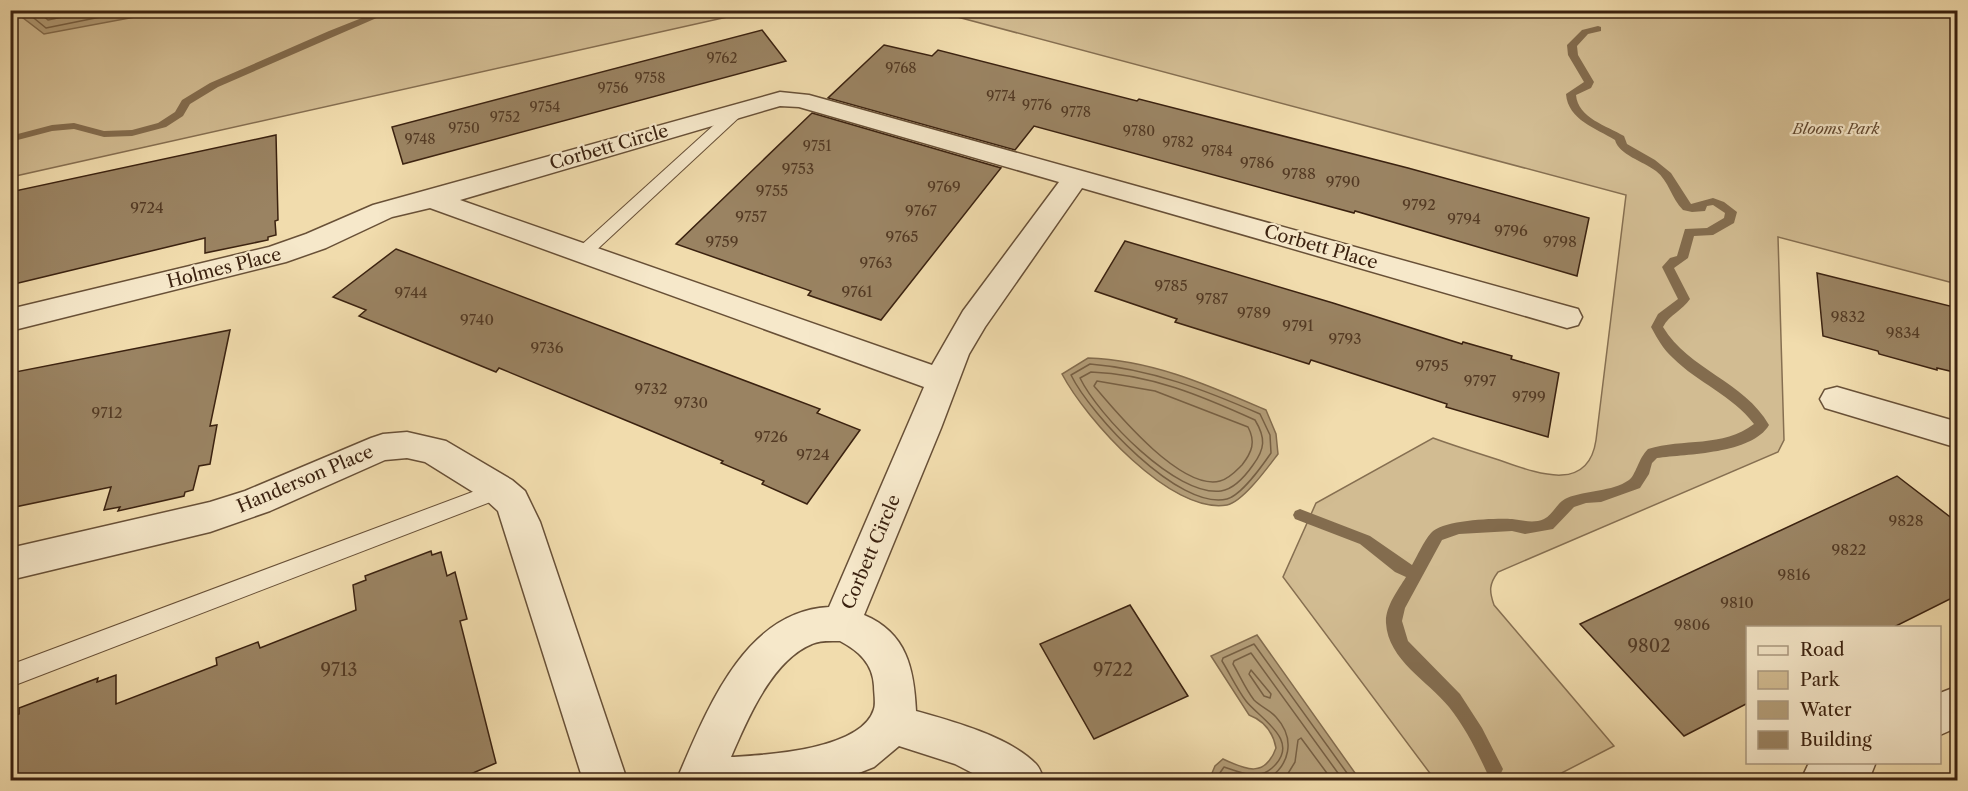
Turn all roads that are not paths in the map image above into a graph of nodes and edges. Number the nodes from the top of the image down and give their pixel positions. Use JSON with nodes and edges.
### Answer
{"nodes":[{"id":1,"x":741,"y":108,"type":"junction"},
{"id":2,"x":1076,"y":177,"type":"junction"},
{"id":3,"x":432,"y":199,"type":"junction"},
{"id":4,"x":583,"y":253,"type":"junction"},
{"id":5,"x":1567,"y":317,"type":"dead end"},
{"id":6,"x":10,"y":320,"type":"edge"},
{"id":7,"x":943,"y":381,"type":"junction"},
{"id":8,"x":1838,"y":399,"type":"dead end"},
{"id":9,"x":1958,"y":435,"type":"edge"},
{"id":10,"x":499,"y":490,"type":"junction"},
{"id":11,"x":10,"y":564,"type":"edge"},
{"id":12,"x":841,"y":624,"type":"junction"},
{"id":13,"x":10,"y":676,"type":"edge"},
{"id":14,"x":1958,"y":705,"type":"edge"},
{"id":15,"x":1941,"y":714,"type":"edge"},
{"id":16,"x":890,"y":723,"type":"junction"},
{"id":17,"x":1851,"y":764,"type":"edge"},
{"id":18,"x":605,"y":780,"type":"edge"},
{"id":19,"x":698,"y":780,"type":"edge"},
{"id":20,"x":1022,"y":780,"type":"edge"},
{"id":21,"x":1823,"y":780,"type":"edge"}],
"edges":[{"from":1,"to":2,"type":"street","name":"Corbett Circle"},
{"from":1,"to":3,"type":"street","name":"Corbett Circle"},
{"from":1,"to":4,"type":"lane"},
{"from":2,"to":5,"type":"street","name":"Corbett Place"},
{"from":2,"to":7,"type":"street","name":"Corbett Circle"},
{"from":3,"to":4,"type":"street"},
{"from":3,"to":6,"type":"street","name":"Holmes Place"},
{"from":4,"to":7,"type":"street"},
{"from":7,"to":12,"type":"street","name":"Corbett Circle"},
{"from":8,"to":9,"type":"street"},
{"from":10,"to":11,"type":"street","name":"Handerson Place"},
{"from":10,"to":13,"type":"lane"},
{"from":10,"to":18,"type":"street","name":"Handerson Place"},
{"from":12,"to":16,"type":"street"},
{"from":12,"to":19,"type":"street"},
{"from":14,"to":15,"type":"street"},
{"from":16,"to":19,"type":"street"},
{"from":16,"to":20,"type":"street"},
{"from":17,"to":21,"type":"street"}]}
